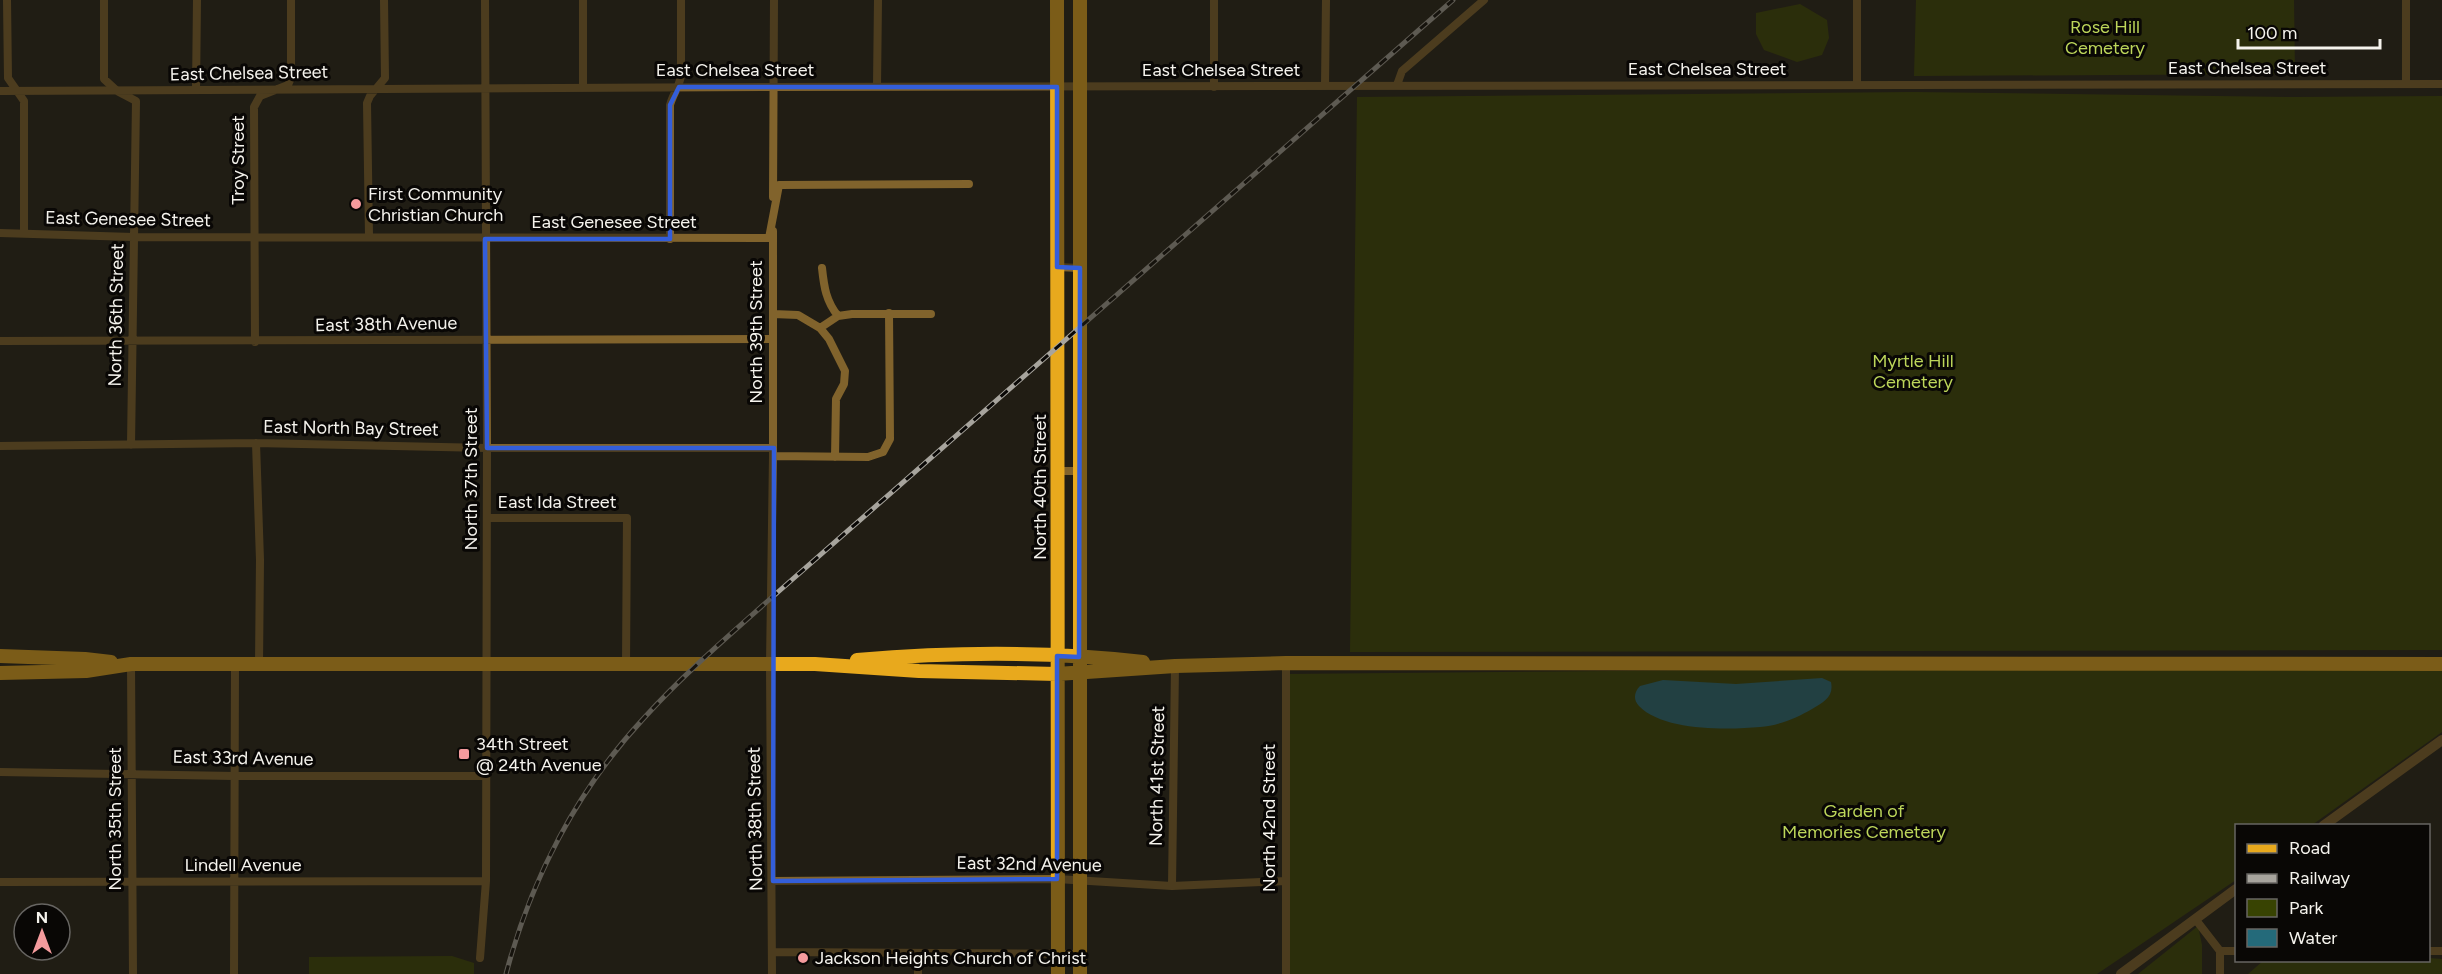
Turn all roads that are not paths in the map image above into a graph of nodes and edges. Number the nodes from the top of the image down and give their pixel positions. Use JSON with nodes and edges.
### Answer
{"nodes":[{"id":1,"x":7,"y":0,"type":"edge"},
{"id":2,"x":104,"y":0,"type":"edge"},
{"id":3,"x":196,"y":0,"type":"edge"},
{"id":4,"x":291,"y":0,"type":"edge"},
{"id":5,"x":384,"y":0,"type":"edge"},
{"id":6,"x":484,"y":0,"type":"edge"},
{"id":7,"x":584,"y":0,"type":"edge"},
{"id":8,"x":681,"y":0,"type":"edge"},
{"id":9,"x":774,"y":0,"type":"edge"},
{"id":10,"x":878,"y":0,"type":"edge"},
{"id":11,"x":1057,"y":0,"type":"edge"},
{"id":12,"x":1080,"y":0,"type":"edge"},
{"id":13,"x":1214,"y":0,"type":"edge"},
{"id":14,"x":1326,"y":0,"type":"edge"},
{"id":15,"x":1484,"y":0,"type":"edge"},
{"id":16,"x":1857,"y":0,"type":"edge"},
{"id":17,"x":2406,"y":0,"type":"edge"},
{"id":18,"x":2406,"y":84,"type":"junction"},
{"id":19,"x":2442,"y":84,"type":"edge"},
{"id":20,"x":1397,"y":85,"type":"junction"},
{"id":21,"x":877,"y":86,"type":"junction"},
{"id":22,"x":1325,"y":86,"type":"junction"},
{"id":23,"x":1857,"y":86,"type":"junction"},
{"id":24,"x":679,"y":87,"type":"junction"},
{"id":25,"x":774,"y":87,"type":"junction"},
{"id":26,"x":1057,"y":87,"type":"junction"},
{"id":27,"x":1080,"y":87,"type":"junction"},
{"id":28,"x":1214,"y":87,"type":"junction"},
{"id":29,"x":485,"y":88,"type":"junction"},
{"id":30,"x":583,"y":88,"type":"junction"},
{"id":31,"x":276,"y":89,"type":"junction"},
{"id":32,"x":377,"y":89,"type":"junction"},
{"id":33,"x":196,"y":90,"type":"junction"},
{"id":34,"x":0,"y":91,"type":"edge"},
{"id":35,"x":16,"y":91,"type":"junction"},
{"id":36,"x":117,"y":91,"type":"junction"},
{"id":37,"x":969,"y":184,"type":"dead end"},
{"id":38,"x":773,"y":212,"type":"junction"},
{"id":39,"x":0,"y":233,"type":"edge"},
{"id":40,"x":24,"y":233,"type":"junction"},
{"id":41,"x":255,"y":236,"type":"junction"},
{"id":42,"x":369,"y":236,"type":"junction"},
{"id":43,"x":133,"y":237,"type":"junction"},
{"id":44,"x":485,"y":238,"type":"junction"},
{"id":45,"x":670,"y":238,"type":"junction"},
{"id":46,"x":1057,"y":267,"type":"junction"},
{"id":47,"x":822,"y":268,"type":"dead end"},
{"id":48,"x":1080,"y":268,"type":"junction"},
{"id":49,"x":889,"y":313,"type":"junction"},
{"id":50,"x":772,"y":314,"type":"junction"},
{"id":51,"x":931,"y":314,"type":"dead end"},
{"id":52,"x":838,"y":316,"type":"junction"},
{"id":53,"x":820,"y":328,"type":"junction"},
{"id":54,"x":487,"y":339,"type":"junction"},
{"id":55,"x":772,"y":339,"type":"junction"},
{"id":56,"x":0,"y":341,"type":"edge"},
{"id":57,"x":132,"y":342,"type":"junction"},
{"id":58,"x":255,"y":342,"type":"junction"},
{"id":59,"x":256,"y":443,"type":"junction"},
{"id":60,"x":131,"y":445,"type":"junction"},
{"id":61,"x":0,"y":446,"type":"edge"},
{"id":62,"x":487,"y":448,"type":"junction"},
{"id":63,"x":773,"y":452,"type":"junction"},
{"id":64,"x":835,"y":457,"type":"junction"},
{"id":65,"x":1058,"y":471,"type":"junction"},
{"id":66,"x":1079,"y":471,"type":"junction"},
{"id":67,"x":487,"y":518,"type":"junction"},
{"id":68,"x":0,"y":656,"type":"edge"},
{"id":69,"x":1057,"y":656,"type":"junction"},
{"id":70,"x":1079,"y":657,"type":"junction"},
{"id":71,"x":1286,"y":663,"type":"junction"},
{"id":72,"x":131,"y":664,"type":"junction"},
{"id":73,"x":235,"y":664,"type":"junction"},
{"id":74,"x":259,"y":664,"type":"junction"},
{"id":75,"x":487,"y":664,"type":"junction"},
{"id":76,"x":626,"y":664,"type":"junction"},
{"id":77,"x":770,"y":664,"type":"junction"},
{"id":78,"x":815,"y":664,"type":"junction"},
{"id":79,"x":2442,"y":664,"type":"edge"},
{"id":80,"x":1175,"y":666,"type":"junction"},
{"id":81,"x":0,"y":673,"type":"edge"},
{"id":82,"x":1079,"y":673,"type":"junction"},
{"id":83,"x":1057,"y":674,"type":"junction"},
{"id":84,"x":2442,"y":740,"type":"edge"},
{"id":85,"x":0,"y":772,"type":"edge"},
{"id":86,"x":132,"y":772,"type":"junction"},
{"id":87,"x":234,"y":776,"type":"junction"},
{"id":88,"x":486,"y":776,"type":"junction"},
{"id":89,"x":2324,"y":824,"type":"edge"},
{"id":90,"x":1058,"y":879,"type":"junction"},
{"id":91,"x":1080,"y":879,"type":"junction"},
{"id":92,"x":486,"y":881,"type":"junction"},
{"id":93,"x":772,"y":881,"type":"junction"},
{"id":94,"x":1286,"y":881,"type":"junction"},
{"id":95,"x":0,"y":882,"type":"edge"},
{"id":96,"x":132,"y":882,"type":"junction"},
{"id":97,"x":234,"y":882,"type":"junction"},
{"id":98,"x":1172,"y":886,"type":"junction"},
{"id":99,"x":2235,"y":891,"type":"edge"},
{"id":100,"x":2196,"y":920,"type":"junction"},
{"id":101,"x":2220,"y":951,"type":"junction"},
{"id":102,"x":2235,"y":951,"type":"edge"},
{"id":103,"x":772,"y":952,"type":"junction"},
{"id":104,"x":918,"y":954,"type":"junction"},
{"id":105,"x":1058,"y":954,"type":"junction"},
{"id":106,"x":1080,"y":954,"type":"junction"},
{"id":107,"x":480,"y":958,"type":"dead end"},
{"id":108,"x":133,"y":974,"type":"edge"},
{"id":109,"x":234,"y":974,"type":"edge"},
{"id":110,"x":772,"y":974,"type":"edge"},
{"id":111,"x":918,"y":974,"type":"edge"},
{"id":112,"x":1058,"y":974,"type":"edge"},
{"id":113,"x":1080,"y":974,"type":"edge"},
{"id":114,"x":1286,"y":974,"type":"edge"},
{"id":115,"x":2121,"y":974,"type":"edge"},
{"id":116,"x":2220,"y":974,"type":"edge"}],
"edges":[{"from":1,"to":35,"type":"street"},
{"from":2,"to":36,"type":"street"},
{"from":3,"to":33,"type":"street"},
{"from":4,"to":31,"type":"street","name":"Troy Street"},
{"from":5,"to":32,"type":"street"},
{"from":6,"to":29,"type":"street","name":"North 37th Street"},
{"from":7,"to":30,"type":"street"},
{"from":8,"to":24,"type":"street"},
{"from":9,"to":25,"type":"street","name":"North 39th Street"},
{"from":10,"to":21,"type":"street"},
{"from":11,"to":26,"type":"main road","name":"North 40th Street"},
{"from":12,"to":27,"type":"main road"},
{"from":13,"to":28,"type":"street"},
{"from":14,"to":22,"type":"street"},
{"from":15,"to":20,"type":"street"},
{"from":16,"to":23,"type":"street"},
{"from":17,"to":18,"type":"street"},
{"from":18,"to":19,"type":"street","name":"East Chelsea Street"},
{"from":18,"to":23,"type":"street","name":"East Chelsea Street"},
{"from":20,"to":22,"type":"street","name":"East Chelsea Street"},
{"from":20,"to":23,"type":"street","name":"East Chelsea Street"},
{"from":21,"to":25,"type":"street","name":"East Chelsea Street"},
{"from":21,"to":26,"type":"street","name":"East Chelsea Street"},
{"from":22,"to":28,"type":"street","name":"East Chelsea Street"},
{"from":24,"to":25,"type":"street","name":"East Chelsea Street"},
{"from":24,"to":30,"type":"street","name":"East Chelsea Street"},
{"from":24,"to":45,"type":"street"},
{"from":25,"to":38,"type":"street","name":"North 39th Street"},
{"from":26,"to":27,"type":"street","name":"East Chelsea Street"},
{"from":26,"to":46,"type":"main road","name":"North 40th Street"},
{"from":27,"to":28,"type":"street","name":"East Chelsea Street"},
{"from":27,"to":48,"type":"main road"},
{"from":29,"to":30,"type":"street","name":"East Chelsea Street"},
{"from":29,"to":32,"type":"street","name":"East Chelsea Street"},
{"from":29,"to":44,"type":"street","name":"North 37th Street"},
{"from":31,"to":32,"type":"street","name":"East Chelsea Street"},
{"from":31,"to":33,"type":"street","name":"East Chelsea Street"},
{"from":31,"to":41,"type":"street","name":"Troy Street"},
{"from":32,"to":42,"type":"street"},
{"from":33,"to":36,"type":"street","name":"East Chelsea Street"},
{"from":34,"to":35,"type":"street","name":"East Chelsea Street"},
{"from":35,"to":36,"type":"street","name":"East Chelsea Street"},
{"from":35,"to":40,"type":"street"},
{"from":36,"to":43,"type":"street","name":"North 36th Street"},
{"from":37,"to":38,"type":"street","name":"East Genesee Street"},
{"from":38,"to":45,"type":"street","name":"East Genesee Street"},
{"from":38,"to":50,"type":"street","name":"North 39th Street"},
{"from":39,"to":40,"type":"street","name":"East Genesee Street"},
{"from":40,"to":43,"type":"street","name":"East Genesee Street"},
{"from":41,"to":42,"type":"street","name":"East Genesee Street"},
{"from":41,"to":43,"type":"street","name":"East Genesee Street"},
{"from":41,"to":58,"type":"street","name":"Troy Street"},
{"from":42,"to":44,"type":"street","name":"East Genesee Street"},
{"from":43,"to":57,"type":"street","name":"North 36th Street"},
{"from":44,"to":45,"type":"street","name":"East Genesee Street"},
{"from":44,"to":54,"type":"street","name":"North 37th Street"},
{"from":46,"to":48,"type":"street"},
{"from":46,"to":65,"type":"main road","name":"North 40th Street"},
{"from":47,"to":52,"type":"street"},
{"from":48,"to":66,"type":"main road"},
{"from":49,"to":51,"type":"street"},
{"from":49,"to":52,"type":"street"},
{"from":49,"to":64,"type":"street","name":"East North Bay Street"},
{"from":50,"to":53,"type":"street"},
{"from":50,"to":55,"type":"street","name":"North 39th Street"},
{"from":52,"to":53,"type":"street"},
{"from":53,"to":64,"type":"street"},
{"from":54,"to":55,"type":"street","name":"East 38th Avenue"},
{"from":54,"to":58,"type":"street","name":"East 38th Avenue"},
{"from":54,"to":62,"type":"street","name":"North 37th Street"},
{"from":55,"to":63,"type":"street","name":"North 39th Street"},
{"from":56,"to":57,"type":"street","name":"East 38th Avenue"},
{"from":57,"to":58,"type":"street","name":"East 38th Avenue"},
{"from":57,"to":60,"type":"street","name":"North 36th Street"},
{"from":59,"to":60,"type":"street","name":"East North Bay Street"},
{"from":59,"to":62,"type":"street","name":"East North Bay Street"},
{"from":59,"to":74,"type":"street"},
{"from":60,"to":61,"type":"street","name":"East North Bay Street"},
{"from":62,"to":63,"type":"street","name":"East North Bay Street"},
{"from":62,"to":67,"type":"street","name":"North 37th Street"},
{"from":63,"to":64,"type":"street","name":"East North Bay Street"},
{"from":63,"to":77,"type":"street","name":"North 39th Street"},
{"from":65,"to":66,"type":"street"},
{"from":65,"to":69,"type":"main road","name":"North 40th Street"},
{"from":66,"to":70,"type":"main road"},
{"from":67,"to":75,"type":"street","name":"North 37th Street"},
{"from":67,"to":76,"type":"street","name":"East Ida Street"},
{"from":68,"to":72,"type":"main road"},
{"from":69,"to":70,"type":"main road"},
{"from":69,"to":78,"type":"main road"},
{"from":69,"to":83,"type":"main road","name":"North 40th Street"},
{"from":70,"to":80,"type":"main road"},
{"from":70,"to":82,"type":"main road"},
{"from":71,"to":79,"type":"main road"},
{"from":71,"to":80,"type":"main road"},
{"from":71,"to":94,"type":"street","name":"North 42nd Street"},
{"from":72,"to":73,"type":"main road"},
{"from":72,"to":81,"type":"main road"},
{"from":72,"to":86,"type":"street","name":"North 35th Street"},
{"from":73,"to":74,"type":"main road"},
{"from":73,"to":87,"type":"street"},
{"from":74,"to":75,"type":"main road"},
{"from":75,"to":76,"type":"main road"},
{"from":75,"to":88,"type":"street","name":"North 37th Street"},
{"from":76,"to":77,"type":"main road"},
{"from":77,"to":78,"type":"main road"},
{"from":77,"to":93,"type":"street","name":"North 38th Street"},
{"from":78,"to":83,"type":"main road"},
{"from":80,"to":82,"type":"main road"},
{"from":80,"to":98,"type":"street","name":"North 41st Street"},
{"from":82,"to":83,"type":"main road"},
{"from":82,"to":91,"type":"main road"},
{"from":83,"to":90,"type":"main road","name":"North 40th Street"},
{"from":84,"to":89,"type":"street"},
{"from":85,"to":86,"type":"street","name":"East 33rd Avenue"},
{"from":86,"to":87,"type":"street","name":"East 33rd Avenue"},
{"from":86,"to":96,"type":"street","name":"North 35th Street"},
{"from":87,"to":88,"type":"street","name":"East 33rd Avenue"},
{"from":87,"to":97,"type":"street"},
{"from":88,"to":92,"type":"street","name":"North 37th Street"},
{"from":90,"to":91,"type":"street","name":"East 32nd Avenue"},
{"from":90,"to":93,"type":"street","name":"East 32nd Avenue"},
{"from":90,"to":105,"type":"main road","name":"North 40th Street"},
{"from":91,"to":98,"type":"street","name":"East 32nd Avenue"},
{"from":91,"to":106,"type":"main road"},
{"from":92,"to":97,"type":"street","name":"Lindell Avenue"},
{"from":92,"to":107,"type":"street","name":"North 37th Street"},
{"from":93,"to":103,"type":"street","name":"North 38th Street"},
{"from":94,"to":98,"type":"street","name":"East 32nd Avenue"},
{"from":94,"to":114,"type":"street","name":"North 42nd Street"},
{"from":95,"to":96,"type":"street","name":"Lindell Avenue"},
{"from":96,"to":97,"type":"street","name":"Lindell Avenue"},
{"from":96,"to":108,"type":"street","name":"North 35th Street"},
{"from":97,"to":109,"type":"street"},
{"from":99,"to":100,"type":"street"},
{"from":100,"to":101,"type":"street"},
{"from":100,"to":115,"type":"street"},
{"from":101,"to":102,"type":"street"},
{"from":101,"to":116,"type":"street"},
{"from":103,"to":104,"type":"street"},
{"from":103,"to":110,"type":"street","name":"North 38th Street"},
{"from":104,"to":105,"type":"street"},
{"from":104,"to":111,"type":"street"},
{"from":105,"to":106,"type":"street"},
{"from":105,"to":112,"type":"main road","name":"North 40th Street"},
{"from":106,"to":113,"type":"main road"}]}
